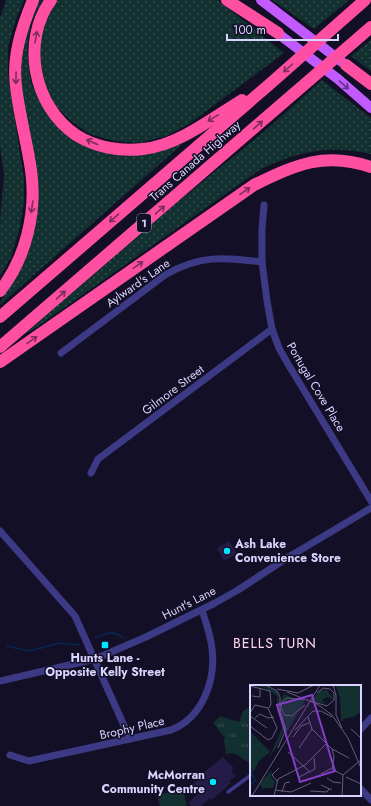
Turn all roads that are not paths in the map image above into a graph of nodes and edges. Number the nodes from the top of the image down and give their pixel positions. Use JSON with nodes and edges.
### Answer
{"nodes":[{"id":1,"x":33,"y":0,"type":"edge"},
{"id":2,"x":51,"y":0,"type":"edge"},
{"id":3,"x":227,"y":0,"type":"edge"},
{"id":4,"x":236,"y":0,"type":"edge"},
{"id":5,"x":261,"y":0,"type":"edge"},
{"id":6,"x":365,"y":0,"type":"edge"},
{"id":7,"x":371,"y":27,"type":"edge"},
{"id":8,"x":371,"y":31,"type":"edge"},
{"id":9,"x":278,"y":33,"type":"junction"},
{"id":10,"x":355,"y":41,"type":"junction"},
{"id":11,"x":346,"y":65,"type":"junction"},
{"id":12,"x":271,"y":83,"type":"junction"},
{"id":13,"x":371,"y":84,"type":"edge"},
{"id":14,"x":371,"y":89,"type":"edge"},
{"id":15,"x":371,"y":108,"type":"edge"},
{"id":16,"x":371,"y":167,"type":"edge"},
{"id":17,"x":264,"y":205,"type":"dead end"},
{"id":18,"x":262,"y":262,"type":"junction"},
{"id":19,"x":0,"y":291,"type":"edge"},
{"id":20,"x":0,"y":317,"type":"edge"},
{"id":21,"x":272,"y":329,"type":"junction"},
{"id":22,"x":0,"y":347,"type":"edge"},
{"id":23,"x":61,"y":353,"type":"dead end"},
{"id":24,"x":0,"y":362,"type":"edge"},
{"id":25,"x":91,"y":473,"type":"dead end"},
{"id":26,"x":371,"y":501,"type":"edge"},
{"id":27,"x":371,"y":508,"type":"edge"},
{"id":28,"x":0,"y":531,"type":"edge"},
{"id":29,"x":202,"y":610,"type":"junction"},
{"id":30,"x":95,"y":659,"type":"junction"},
{"id":31,"x":0,"y":682,"type":"edge"},
{"id":32,"x":371,"y":718,"type":"edge"},
{"id":33,"x":361,"y":729,"type":"edge"},
{"id":34,"x":130,"y":739,"type":"junction"},
{"id":35,"x":10,"y":755,"type":"dead end"},
{"id":36,"x":250,"y":776,"type":"edge"},
{"id":37,"x":361,"y":789,"type":"edge"},
{"id":38,"x":228,"y":792,"type":"dead end"},
{"id":39,"x":371,"y":800,"type":"edge"}],
"edges":[{"from":1,"to":19,"type":"highway","one_way":true},
{"from":12,"to":2,"type":"highway","one_way":true},
{"from":3,"to":9,"type":"highway"},
{"from":4,"to":9,"type":"main road"},
{"from":5,"to":11,"type":"main road"},
{"from":6,"to":12,"type":"highway","name":"Trans Canada Highway","number":"1","one_way":true},
{"from":7,"to":10,"type":"highway","name":"Trans Canada Highway","number":"1"},
{"from":8,"to":10,"type":"highway"},
{"from":9,"to":15,"type":"main road","one_way":true},
{"from":22,"to":10,"type":"highway","name":"Trans Canada Highway","number":"1","one_way":true},
{"from":11,"to":13,"type":"highway"},
{"from":11,"to":14,"type":"main road"},
{"from":12,"to":20,"type":"highway","name":"Trans Canada Highway","number":"1","one_way":true},
{"from":24,"to":16,"type":"highway","one_way":true},
{"from":17,"to":18,"type":"street","name":"Portugal Cove Place"},
{"from":18,"to":21,"type":"street","name":"Portugal Cove Place"},
{"from":18,"to":23,"type":"street","name":"Aylward's Lane"},
{"from":21,"to":25,"type":"street","name":"Gilmore Street"},
{"from":21,"to":26,"type":"street","name":"Portugal Cove Place"},
{"from":27,"to":29,"type":"street","name":"Hunt's Lane"},
{"from":28,"to":30,"type":"street"},
{"from":29,"to":30,"type":"street","name":"Hunt's Lane"},
{"from":29,"to":34,"type":"street","name":"Brophy Place"},
{"from":30,"to":31,"type":"street","name":"Hunt's Lane"},
{"from":30,"to":34,"type":"street"},
{"from":32,"to":33,"type":"street"},
{"from":34,"to":35,"type":"street","name":"Brophy Place"},
{"from":36,"to":38,"type":"lane"},
{"from":37,"to":39,"type":"street"}]}
